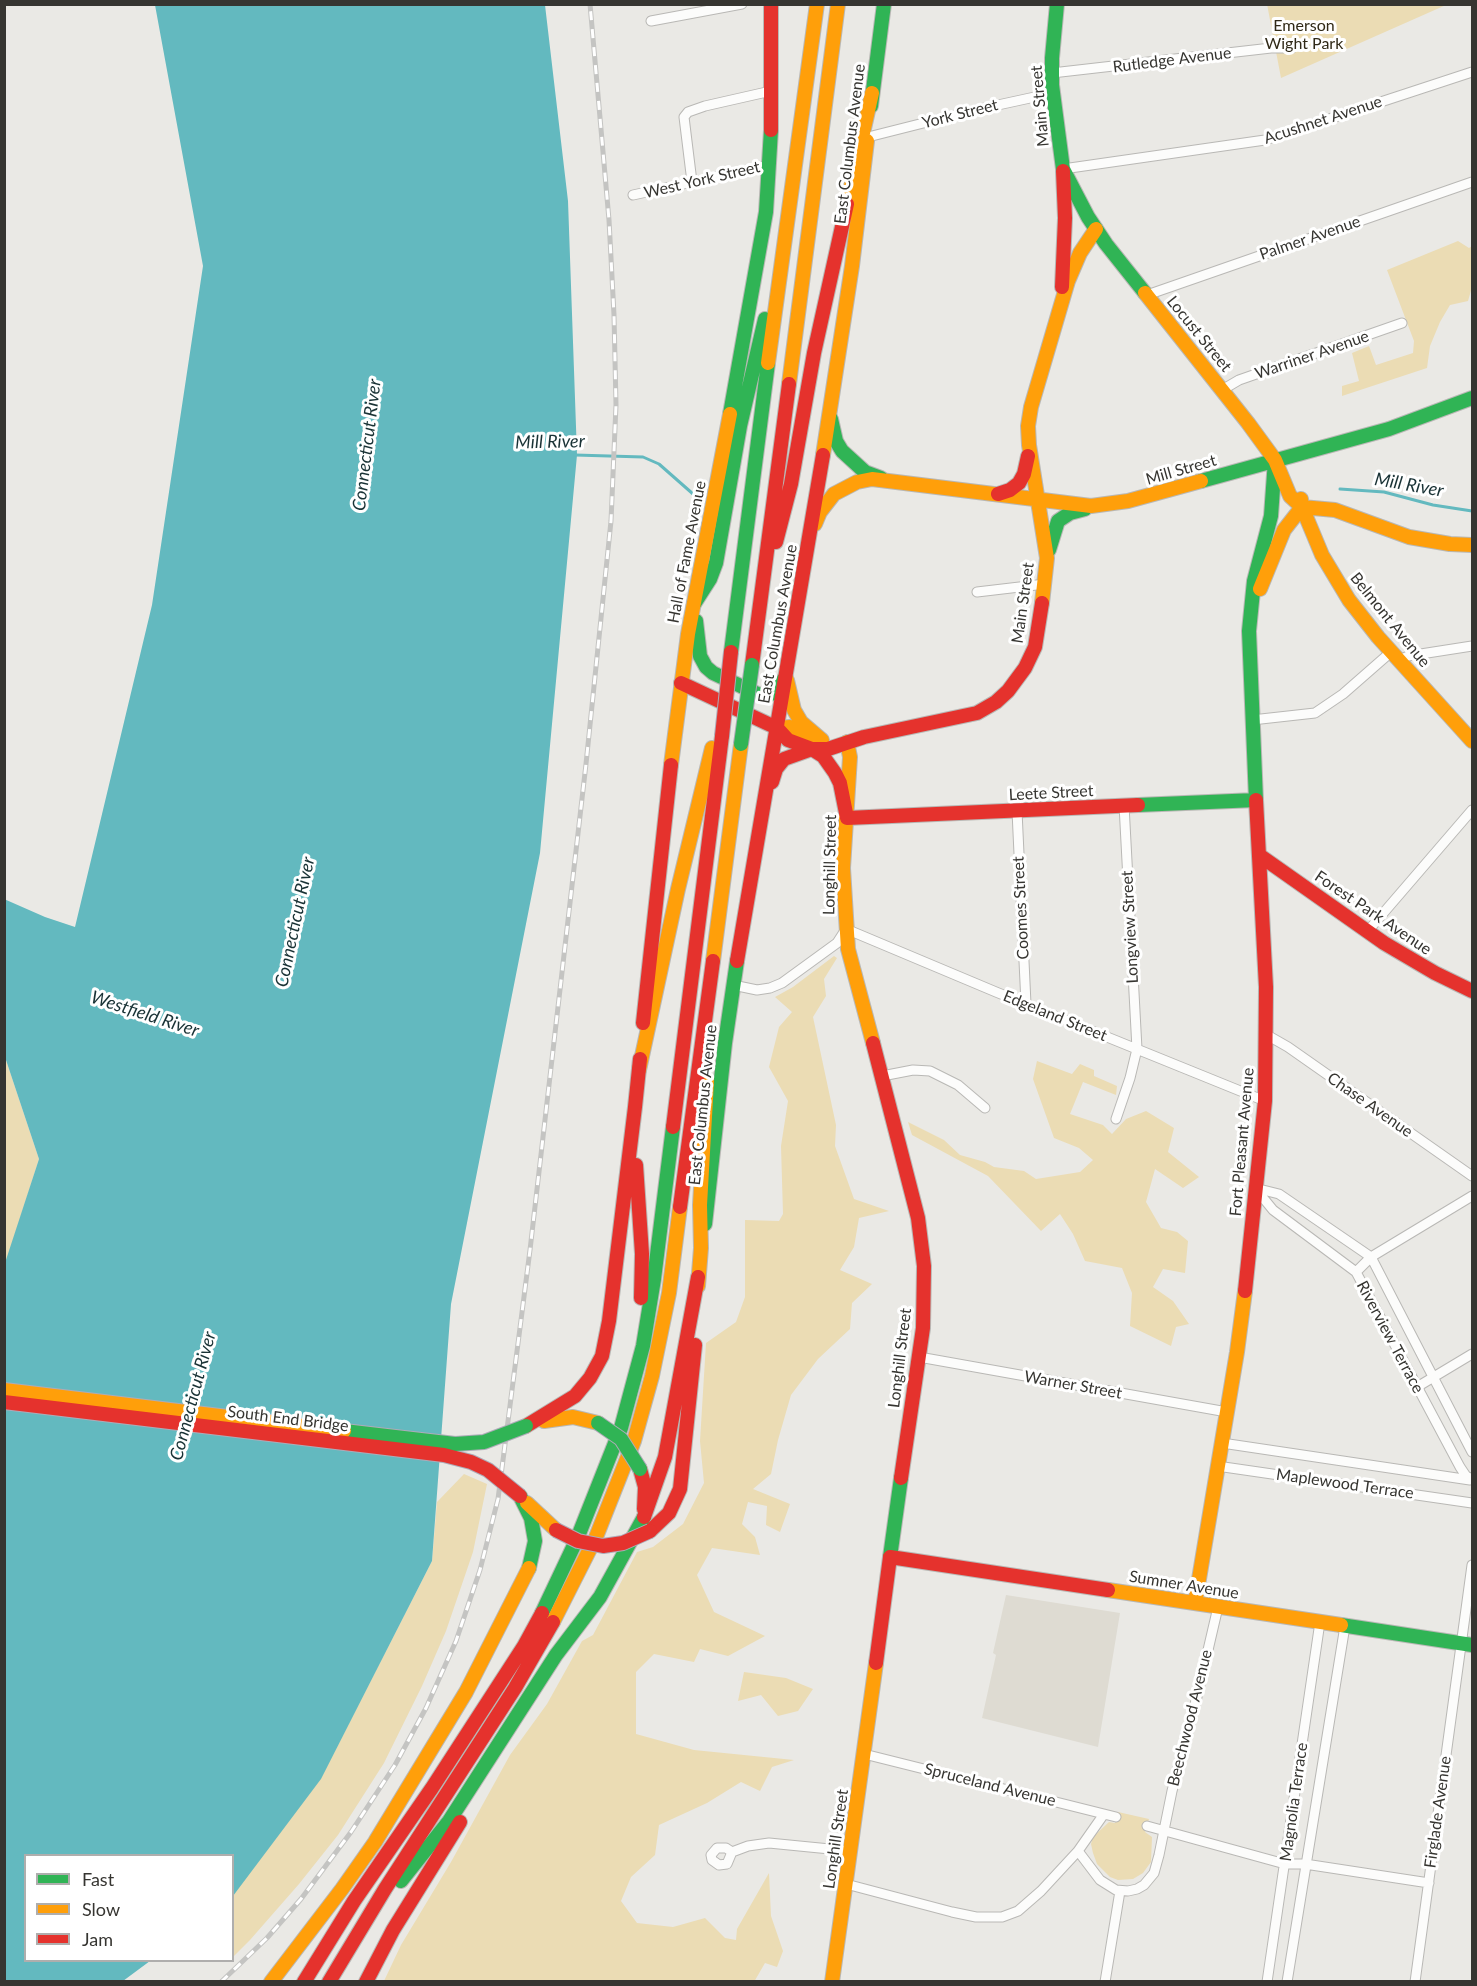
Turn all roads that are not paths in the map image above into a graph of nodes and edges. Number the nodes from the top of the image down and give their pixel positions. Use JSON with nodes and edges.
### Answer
{"nodes":[{"id":1,"x":742,"y":4,"type":"edge"},
{"id":2,"x":771,"y":4,"type":"edge"},
{"id":3,"x":884,"y":4,"type":"edge"},
{"id":4,"x":1056,"y":4,"type":"edge"},
{"id":5,"x":838,"y":8,"type":"edge"},
{"id":6,"x":816,"y":10,"type":"edge"},
{"id":7,"x":651,"y":21,"type":"dead end"},
{"id":8,"x":1292,"y":48,"type":"dead end"},
{"id":9,"x":1473,"y":72,"type":"edge"},
{"id":10,"x":1052,"y":73,"type":"junction"},
{"id":11,"x":771,"y":91,"type":"junction"},
{"id":12,"x":872,"y":93,"type":"junction"},
{"id":13,"x":1053,"y":93,"type":"junction"},
{"id":14,"x":868,"y":137,"type":"junction"},
{"id":15,"x":770,"y":165,"type":"junction"},
{"id":16,"x":1063,"y":169,"type":"junction"},
{"id":17,"x":692,"y":182,"type":"junction"},
{"id":18,"x":1473,"y":182,"type":"edge"},
{"id":19,"x":633,"y":195,"type":"dead end"},
{"id":20,"x":1096,"y":229,"type":"junction"},
{"id":21,"x":783,"y":245,"type":"junction"},
{"id":22,"x":1147,"y":295,"type":"junction"},
{"id":23,"x":1059,"y":310,"type":"junction"},
{"id":24,"x":1402,"y":323,"type":"dead end"},
{"id":25,"x":1222,"y":390,"type":"junction"},
{"id":26,"x":1473,"y":398,"type":"edge"},
{"id":27,"x":830,"y":409,"type":"junction"},
{"id":28,"x":1029,"y":445,"type":"junction"},
{"id":29,"x":1275,"y":460,"type":"junction"},
{"id":30,"x":889,"y":481,"type":"junction"},
{"id":31,"x":994,"y":495,"type":"junction"},
{"id":32,"x":1038,"y":501,"type":"junction"},
{"id":33,"x":1091,"y":506,"type":"junction"},
{"id":34,"x":1302,"y":507,"type":"junction"},
{"id":35,"x":811,"y":534,"type":"junction"},
{"id":36,"x":1473,"y":545,"type":"edge"},
{"id":37,"x":1047,"y":558,"type":"junction"},
{"id":38,"x":1045,"y":584,"type":"junction"},
{"id":39,"x":977,"y":592,"type":"dead end"},
{"id":40,"x":760,"y":598,"type":"junction"},
{"id":41,"x":694,"y":603,"type":"junction"},
{"id":42,"x":1253,"y":608,"type":"junction"},
{"id":43,"x":1473,"y":646,"type":"edge"},
{"id":44,"x":1395,"y":656,"type":"junction"},
{"id":45,"x":786,"y":675,"type":"junction"},
{"id":46,"x":681,"y":683,"type":"junction"},
{"id":47,"x":1252,"y":720,"type":"junction"},
{"id":48,"x":777,"y":728,"type":"junction"},
{"id":49,"x":719,"y":734,"type":"junction"},
{"id":50,"x":1473,"y":741,"type":"edge"},
{"id":51,"x":847,"y":742,"type":"junction"},
{"id":52,"x":817,"y":745,"type":"junction"},
{"id":53,"x":1256,"y":800,"type":"junction"},
{"id":54,"x":764,"y":803,"type":"junction"},
{"id":55,"x":1124,"y":805,"type":"junction"},
{"id":56,"x":1473,"y":810,"type":"edge"},
{"id":57,"x":1017,"y":811,"type":"junction"},
{"id":58,"x":846,"y":818,"type":"junction"},
{"id":59,"x":1259,"y":855,"type":"junction"},
{"id":60,"x":846,"y":929,"type":"junction"},
{"id":61,"x":1367,"y":932,"type":"junction"},
{"id":62,"x":717,"y":937,"type":"junction"},
{"id":63,"x":733,"y":985,"type":"junction"},
{"id":64,"x":1473,"y":991,"type":"edge"},
{"id":65,"x":1026,"y":1004,"type":"junction"},
{"id":66,"x":1266,"y":1035,"type":"junction"},
{"id":67,"x":1137,"y":1049,"type":"junction"},
{"id":68,"x":639,"y":1070,"type":"junction"},
{"id":69,"x":882,"y":1076,"type":"junction"},
{"id":70,"x":1265,"y":1101,"type":"junction"},
{"id":71,"x":635,"y":1107,"type":"junction"},
{"id":72,"x":985,"y":1108,"type":"dead end"},
{"id":73,"x":1116,"y":1119,"type":"dead end"},
{"id":74,"x":1473,"y":1176,"type":"edge"},
{"id":75,"x":1255,"y":1188,"type":"junction"},
{"id":76,"x":1473,"y":1196,"type":"edge"},
{"id":77,"x":700,"y":1248,"type":"junction"},
{"id":78,"x":1371,"y":1257,"type":"junction"},
{"id":79,"x":1356,"y":1272,"type":"junction"},
{"id":80,"x":698,"y":1277,"type":"junction"},
{"id":81,"x":1473,"y":1354,"type":"edge"},
{"id":82,"x":919,"y":1357,"type":"junction"},
{"id":83,"x":1434,"y":1377,"type":"junction"},
{"id":84,"x":1417,"y":1387,"type":"junction"},
{"id":85,"x":4,"y":1390,"type":"edge"},
{"id":86,"x":4,"y":1402,"type":"edge"},
{"id":87,"x":626,"y":1412,"type":"junction"},
{"id":88,"x":1227,"y":1412,"type":"junction"},
{"id":89,"x":529,"y":1425,"type":"junction"},
{"id":90,"x":1221,"y":1443,"type":"junction"},
{"id":91,"x":1473,"y":1452,"type":"edge"},
{"id":92,"x":1217,"y":1466,"type":"junction"},
{"id":93,"x":1473,"y":1480,"type":"edge"},
{"id":94,"x":520,"y":1496,"type":"junction"},
{"id":95,"x":1473,"y":1503,"type":"edge"},
{"id":96,"x":644,"y":1530,"type":"junction"},
{"id":97,"x":890,"y":1557,"type":"junction"},
{"id":98,"x":1473,"y":1565,"type":"edge"},
{"id":99,"x":1195,"y":1603,"type":"junction"},
{"id":100,"x":1218,"y":1607,"type":"junction"},
{"id":101,"x":1320,"y":1622,"type":"junction"},
{"id":102,"x":1344,"y":1626,"type":"junction"},
{"id":103,"x":1466,"y":1644,"type":"edge"},
{"id":104,"x":466,"y":1692,"type":"junction"},
{"id":105,"x":507,"y":1733,"type":"junction"},
{"id":106,"x":864,"y":1754,"type":"junction"},
{"id":107,"x":1104,"y":1814,"type":"junction"},
{"id":108,"x":1116,"y":1817,"type":"dead end"},
{"id":109,"x":1147,"y":1826,"type":"dead end"},
{"id":110,"x":1163,"y":1830,"type":"junction"},
{"id":111,"x":850,"y":1851,"type":"junction"},
{"id":112,"x":1078,"y":1851,"type":"junction"},
{"id":113,"x":732,"y":1852,"type":"dead end"},
{"id":114,"x":1286,"y":1864,"type":"junction"},
{"id":115,"x":1305,"y":1864,"type":"junction"},
{"id":116,"x":1429,"y":1883,"type":"junction"},
{"id":117,"x":846,"y":1884,"type":"junction"},
{"id":118,"x":364,"y":1886,"type":"junction"},
{"id":119,"x":1120,"y":1891,"type":"junction"},
{"id":120,"x":354,"y":1938,"type":"junction"},
{"id":121,"x":271,"y":1982,"type":"edge"},
{"id":122,"x":304,"y":1982,"type":"edge"},
{"id":123,"x":329,"y":1982,"type":"edge"},
{"id":124,"x":366,"y":1982,"type":"edge"},
{"id":125,"x":832,"y":1982,"type":"edge"},
{"id":126,"x":1105,"y":1982,"type":"edge"},
{"id":127,"x":1267,"y":1982,"type":"edge"},
{"id":128,"x":1287,"y":1982,"type":"edge"},
{"id":129,"x":1415,"y":1982,"type":"edge"}],
"edges":[{"from":1,"to":7,"type":"street"},
{"from":2,"to":11,"type":"main road","name":"Hall of Fame Avenue"},
{"from":3,"to":12,"type":"main road","name":"East Columbus Avenue"},
{"from":4,"to":10,"type":"main road","name":"Main Street"},
{"from":5,"to":40,"type":"main road"},
{"from":6,"to":21,"type":"main road"},
{"from":8,"to":10,"type":"street","name":"Rutledge Avenue"},
{"from":9,"to":16,"type":"street","name":"Acushnet Avenue"},
{"from":10,"to":13,"type":"main road","name":"Main Street"},
{"from":11,"to":15,"type":"main road","name":"Hall of Fame Avenue"},
{"from":11,"to":17,"type":"street"},
{"from":12,"to":14,"type":"main road","name":"East Columbus Avenue"},
{"from":12,"to":40,"type":"main road"},
{"from":13,"to":14,"type":"street","name":"York Street"},
{"from":13,"to":16,"type":"main road","name":"Main Street"},
{"from":14,"to":27,"type":"main road","name":"East Columbus Avenue"},
{"from":15,"to":17,"type":"street","name":"West York Street"},
{"from":15,"to":41,"type":"main road","name":"Hall of Fame Avenue"},
{"from":16,"to":20,"type":"main road","name":"Main Street"},
{"from":16,"to":23,"type":"main road","name":"Main Street"},
{"from":17,"to":19,"type":"street","name":"West York Street"},
{"from":18,"to":22,"type":"street","name":"Palmer Avenue"},
{"from":20,"to":22,"type":"main road","name":"Locust Street"},
{"from":20,"to":23,"type":"main road","name":"Main Street"},
{"from":21,"to":41,"type":"main road"},
{"from":21,"to":49,"type":"main road","bridge":true},
{"from":22,"to":25,"type":"main road","name":"Locust Street"},
{"from":23,"to":28,"type":"main road","name":"Main Street"},
{"from":24,"to":25,"type":"street","name":"Warriner Avenue"},
{"from":25,"to":29,"type":"main road","name":"Locust Street"},
{"from":26,"to":29,"type":"main road","name":"Mill Street"},
{"from":27,"to":30,"type":"main road","name":"Mill Street"},
{"from":27,"to":35,"type":"main road","name":"East Columbus Avenue"},
{"from":28,"to":31,"type":"main road"},
{"from":28,"to":32,"type":"main road","name":"Main Street"},
{"from":29,"to":33,"type":"main road","name":"Mill Street"},
{"from":29,"to":34,"type":"main road","name":"Locust Street"},
{"from":29,"to":42,"type":"main road","name":"Fort Pleasant Avenue"},
{"from":30,"to":31,"type":"main road","name":"Mill Street"},
{"from":30,"to":35,"type":"main road","name":"Mill Street"},
{"from":31,"to":32,"type":"main road","name":"Mill Street"},
{"from":32,"to":33,"type":"main road","name":"Mill Street"},
{"from":32,"to":37,"type":"main road","name":"Main Street"},
{"from":33,"to":37,"type":"main road"},
{"from":34,"to":36,"type":"main road"},
{"from":34,"to":42,"type":"main road","name":"Fort Pleasant Avenue"},
{"from":34,"to":44,"type":"main road","name":"Belmont Avenue"},
{"from":35,"to":45,"type":"main road","name":"East Columbus Avenue"},
{"from":37,"to":38,"type":"main road","name":"Main Street"},
{"from":38,"to":39,"type":"street"},
{"from":38,"to":51,"type":"main road","name":"Main Street"},
{"from":40,"to":62,"type":"main road","bridge":true},
{"from":41,"to":45,"type":"main road"},
{"from":41,"to":46,"type":"main road","name":"Hall of Fame Avenue"},
{"from":42,"to":47,"type":"main road","name":"Fort Pleasant Avenue"},
{"from":43,"to":44,"type":"street"},
{"from":44,"to":47,"type":"street"},
{"from":44,"to":50,"type":"main road","name":"Belmont Avenue"},
{"from":45,"to":48,"type":"main road","name":"East Columbus Avenue"},
{"from":45,"to":52,"type":"main road"},
{"from":46,"to":48,"type":"main road"},
{"from":46,"to":68,"type":"main road","name":"Hall of Fame Avenue"},
{"from":47,"to":53,"type":"main road","name":"Fort Pleasant Avenue"},
{"from":48,"to":52,"type":"main road"},
{"from":48,"to":54,"type":"main road","name":"East Columbus Avenue"},
{"from":49,"to":68,"type":"main road"},
{"from":49,"to":87,"type":"main road"},
{"from":51,"to":52,"type":"main road","name":"Main Street"},
{"from":51,"to":58,"type":"main road","name":"Longhill Street"},
{"from":52,"to":54,"type":"main road","name":"Main Street"},
{"from":52,"to":58,"type":"main road"},
{"from":53,"to":55,"type":"main road","name":"Leete Street"},
{"from":53,"to":59,"type":"main road","name":"Fort Pleasant Avenue"},
{"from":54,"to":63,"type":"main road","name":"East Columbus Avenue"},
{"from":55,"to":57,"type":"main road","name":"Leete Street"},
{"from":55,"to":67,"type":"street","name":"Longview Street"},
{"from":56,"to":61,"type":"street"},
{"from":57,"to":58,"type":"main road","name":"Leete Street"},
{"from":57,"to":65,"type":"street","name":"Coomes Street"},
{"from":58,"to":60,"type":"main road","name":"Longhill Street"},
{"from":59,"to":61,"type":"main road","name":"Forest Park Avenue"},
{"from":59,"to":66,"type":"main road","name":"Fort Pleasant Avenue"},
{"from":60,"to":63,"type":"street"},
{"from":60,"to":65,"type":"street","name":"Edgeland Street"},
{"from":60,"to":69,"type":"main road","name":"Longhill Street"},
{"from":61,"to":64,"type":"main road","name":"Forest Park Avenue"},
{"from":62,"to":77,"type":"main road"},
{"from":62,"to":120,"type":"main road"},
{"from":63,"to":77,"type":"main road","name":"East Columbus Avenue"},
{"from":65,"to":67,"type":"street","name":"Edgeland Street"},
{"from":66,"to":70,"type":"main road","name":"Fort Pleasant Avenue"},
{"from":66,"to":74,"type":"street","name":"Chase Avenue"},
{"from":67,"to":70,"type":"street","name":"Edgeland Street"},
{"from":67,"to":73,"type":"street","name":"Longview Street"},
{"from":68,"to":71,"type":"main road","name":"Hall of Fame Avenue"},
{"from":69,"to":72,"type":"street"},
{"from":69,"to":82,"type":"main road","name":"Longhill Street"},
{"from":70,"to":75,"type":"main road","name":"Fort Pleasant Avenue"},
{"from":71,"to":87,"type":"main road"},
{"from":71,"to":89,"type":"main road"},
{"from":75,"to":78,"type":"street","name":"Riverview Terrace"},
{"from":75,"to":79,"type":"street","name":"Riverview Terrace"},
{"from":75,"to":88,"type":"main road","name":"Fort Pleasant Avenue"},
{"from":76,"to":78,"type":"street"},
{"from":77,"to":80,"type":"main road"},
{"from":78,"to":79,"type":"street"},
{"from":78,"to":83,"type":"street","name":"Riverview Terrace"},
{"from":79,"to":84,"type":"street","name":"Riverview Terrace"},
{"from":80,"to":96,"type":"main road"},
{"from":80,"to":96,"type":"main road"},
{"from":81,"to":83,"type":"street"},
{"from":82,"to":88,"type":"street","name":"Warner Street"},
{"from":82,"to":97,"type":"main road","name":"Longhill Street"},
{"from":83,"to":84,"type":"street"},
{"from":83,"to":91,"type":"street","name":"Riverview Terrace"},
{"from":84,"to":93,"type":"street","name":"Riverview Terrace"},
{"from":85,"to":89,"type":"main road","name":"South End Bridge","bridge":true},
{"from":86,"to":94,"type":"main road","name":"South End Bridge","bridge":true},
{"from":87,"to":118,"type":"main road"},
{"from":88,"to":90,"type":"main road","name":"Fort Pleasant Avenue"},
{"from":89,"to":96,"type":"main road","bridge":true},
{"from":90,"to":92,"type":"main road","name":"Fort Pleasant Avenue"},
{"from":90,"to":93,"type":"street","name":"Maplewood Terrace"},
{"from":92,"to":95,"type":"street","name":"Maplewood Terrace"},
{"from":92,"to":99,"type":"main road","name":"Fort Pleasant Avenue"},
{"from":94,"to":96,"type":"main road","name":"South End Bridge","bridge":true},
{"from":94,"to":104,"type":"main road"},
{"from":96,"to":105,"type":"main road"},
{"from":97,"to":99,"type":"main road","name":"Sumner Avenue"},
{"from":97,"to":106,"type":"main road","name":"Longhill Street"},
{"from":98,"to":103,"type":"street","name":"Firglade Avenue"},
{"from":99,"to":100,"type":"main road","name":"Sumner Avenue"},
{"from":100,"to":101,"type":"main road","name":"Sumner Avenue"},
{"from":100,"to":110,"type":"street","name":"Beechwood Avenue"},
{"from":101,"to":102,"type":"main road","name":"Sumner Avenue"},
{"from":101,"to":114,"type":"street","name":"Magnolia Terrace"},
{"from":102,"to":103,"type":"main road","name":"Sumner Avenue"},
{"from":102,"to":115,"type":"street","name":"Magnolia Terrace"},
{"from":103,"to":116,"type":"street","name":"Firglade Avenue"},
{"from":104,"to":118,"type":"main road"},
{"from":104,"to":121,"type":"main road"},
{"from":105,"to":120,"type":"main road"},
{"from":105,"to":124,"type":"main road"},
{"from":106,"to":107,"type":"street","name":"Spruceland Avenue"},
{"from":106,"to":111,"type":"main road","name":"Longhill Street"},
{"from":107,"to":108,"type":"street","name":"Spruceland Avenue"},
{"from":107,"to":112,"type":"street"},
{"from":109,"to":110,"type":"street"},
{"from":110,"to":114,"type":"street"},
{"from":110,"to":119,"type":"street","name":"Beechwood Avenue"},
{"from":111,"to":113,"type":"street"},
{"from":111,"to":117,"type":"main road","name":"Longhill Street"},
{"from":112,"to":117,"type":"street"},
{"from":112,"to":119,"type":"street"},
{"from":114,"to":115,"type":"street"},
{"from":114,"to":127,"type":"street","name":"Magnolia Terrace"},
{"from":115,"to":116,"type":"street"},
{"from":115,"to":128,"type":"street","name":"Magnolia Terrace"},
{"from":116,"to":129,"type":"street","name":"Firglade Avenue"},
{"from":117,"to":125,"type":"main road","name":"Longhill Street"},
{"from":118,"to":122,"type":"main road"},
{"from":119,"to":126,"type":"street"},
{"from":120,"to":123,"type":"main road"}]}
